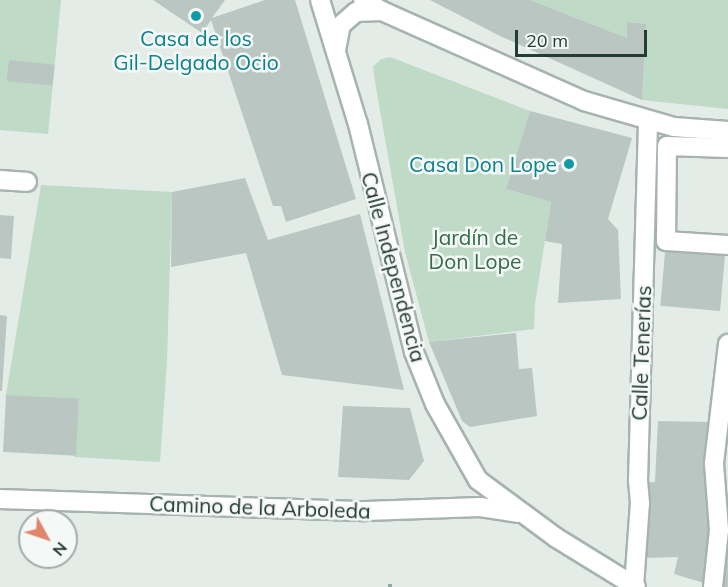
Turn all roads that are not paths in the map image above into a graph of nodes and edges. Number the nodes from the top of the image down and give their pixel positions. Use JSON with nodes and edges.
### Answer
{"nodes":[{"id":1,"x":320,"y":0,"type":"edge"},
{"id":2,"x":363,"y":0,"type":"edge"},
{"id":3,"x":382,"y":11,"type":"junction"},
{"id":4,"x":336,"y":55,"type":"junction"},
{"id":5,"x":648,"y":120,"type":"junction"},
{"id":6,"x":728,"y":131,"type":"edge"},
{"id":7,"x":673,"y":136,"type":"junction"},
{"id":8,"x":728,"y":147,"type":"edge"},
{"id":9,"x":0,"y":180,"type":"edge"},
{"id":10,"x":27,"y":182,"type":"dead end"},
{"id":11,"x":728,"y":245,"type":"edge"},
{"id":12,"x":728,"y":344,"type":"edge"},
{"id":13,"x":721,"y":463,"type":"edge"},
{"id":14,"x":0,"y":499,"type":"edge"},
{"id":15,"x":519,"y":513,"type":"junction"},
{"id":16,"x":635,"y":586,"type":"edge"},
{"id":17,"x":713,"y":587,"type":"edge"}],
"edges":[{"from":1,"to":4,"type":"street","name":"Calle Independencia"},
{"from":2,"to":3,"type":"street"},
{"from":3,"to":4,"type":"street"},
{"from":3,"to":5,"type":"street"},
{"from":4,"to":15,"type":"street","name":"Calle Independencia"},
{"from":5,"to":7,"type":"street"},
{"from":5,"to":16,"type":"street","name":"Calle Tenerías"},
{"from":6,"to":7,"type":"street"},
{"from":7,"to":8,"type":"street"},
{"from":7,"to":11,"type":"street"},
{"from":9,"to":10,"type":"street"},
{"from":12,"to":13,"type":"street"},
{"from":13,"to":17,"type":"street"},
{"from":14,"to":15,"type":"street","name":"Camino de la Arboleda"},
{"from":15,"to":16,"type":"street","name":"Calle Independencia"}]}
